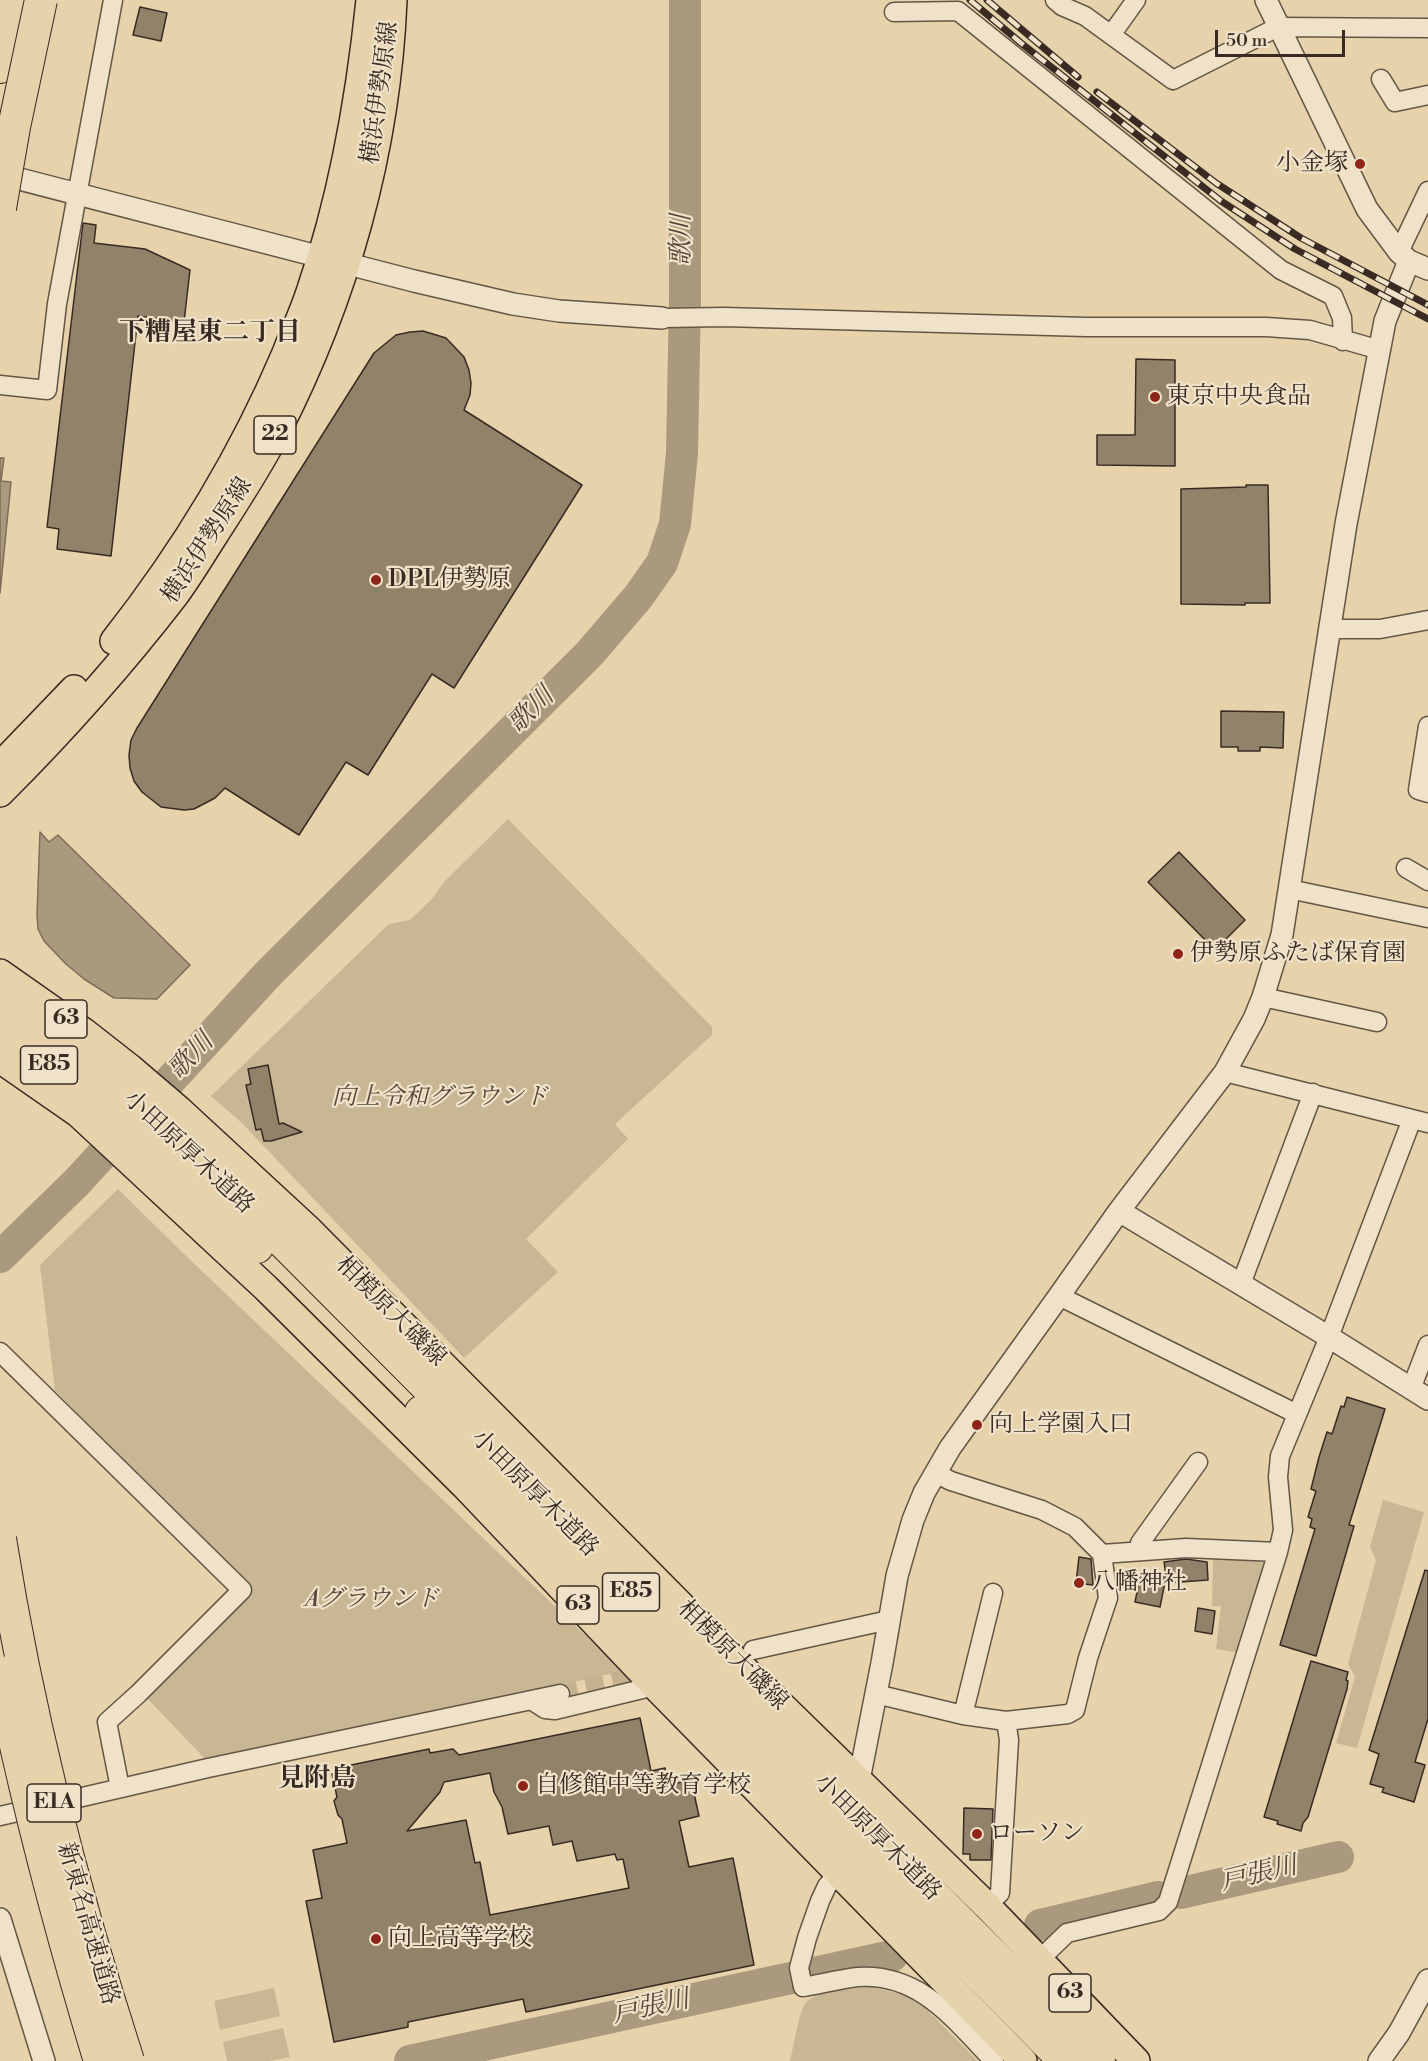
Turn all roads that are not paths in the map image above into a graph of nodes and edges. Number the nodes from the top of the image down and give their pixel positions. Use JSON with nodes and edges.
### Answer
{"nodes":[{"id":1,"x":14,"y":0,"type":"edge"},
{"id":2,"x":41,"y":0,"type":"edge"},
{"id":3,"x":370,"y":0,"type":"edge"},
{"id":4,"x":393,"y":0,"type":"edge"},
{"id":5,"x":1055,"y":0,"type":"edge"},
{"id":6,"x":1136,"y":0,"type":"edge"},
{"id":7,"x":1266,"y":0,"type":"edge"},
{"id":8,"x":108,"y":1,"type":"edge"},
{"id":9,"x":894,"y":12,"type":"dead end"},
{"id":10,"x":1278,"y":27,"type":"junction"},
{"id":11,"x":1428,"y":28,"type":"edge"},
{"id":12,"x":1111,"y":35,"type":"junction"},
{"id":13,"x":0,"y":68,"type":"edge"},
{"id":14,"x":1381,"y":79,"type":"dead end"},
{"id":15,"x":1428,"y":95,"type":"edge"},
{"id":16,"x":0,"y":174,"type":"edge"},
{"id":17,"x":1428,"y":191,"type":"edge"},
{"id":18,"x":76,"y":193,"type":"junction"},
{"id":19,"x":0,"y":208,"type":"edge"},
{"id":20,"x":334,"y":260,"type":"junction"},
{"id":21,"x":1412,"y":260,"type":"edge"},
{"id":22,"x":662,"y":318,"type":"joint"},
{"id":23,"x":1343,"y":341,"type":"junction"},
{"id":24,"x":1380,"y":350,"type":"junction"},
{"id":25,"x":0,"y":386,"type":"edge"},
{"id":26,"x":1428,"y":620,"type":"edge"},
{"id":27,"x":1329,"y":629,"type":"junction"},
{"id":28,"x":1428,"y":726,"type":"edge"},
{"id":29,"x":0,"y":766,"type":"edge"},
{"id":30,"x":0,"y":793,"type":"edge"},
{"id":31,"x":1428,"y":793,"type":"edge"},
{"id":32,"x":1406,"y":868,"type":"dead end"},
{"id":33,"x":1428,"y":881,"type":"edge"},
{"id":34,"x":1289,"y":889,"type":"junction"},
{"id":35,"x":1428,"y":918,"type":"edge"},
{"id":36,"x":0,"y":973,"type":"edge"},
{"id":37,"x":1263,"y":997,"type":"junction"},
{"id":38,"x":0,"y":1000,"type":"edge"},
{"id":39,"x":1364,"y":1024,"type":"dead end"},
{"id":40,"x":0,"y":1029,"type":"edge"},
{"id":41,"x":0,"y":1059,"type":"edge"},
{"id":42,"x":1225,"y":1072,"type":"junction"},
{"id":43,"x":104,"y":1091,"type":"junction"},
{"id":44,"x":1313,"y":1093,"type":"junction"},
{"id":45,"x":1420,"y":1121,"type":"edge"},
{"id":46,"x":153,"y":1133,"type":"junction"},
{"id":47,"x":1119,"y":1211,"type":"junction"},
{"id":48,"x":1241,"y":1284,"type":"junction"},
{"id":49,"x":1059,"y":1296,"type":"junction"},
{"id":50,"x":1329,"y":1337,"type":"junction"},
{"id":51,"x":1428,"y":1346,"type":"edge"},
{"id":52,"x":0,"y":1352,"type":"edge"},
{"id":53,"x":1420,"y":1394,"type":"edge"},
{"id":54,"x":1297,"y":1414,"type":"junction"},
{"id":55,"x":1198,"y":1462,"type":"dead end"},
{"id":56,"x":935,"y":1473,"type":"junction"},
{"id":57,"x":0,"y":1539,"type":"edge"},
{"id":58,"x":1141,"y":1550,"type":"junction"},
{"id":59,"x":1278,"y":1552,"type":"junction"},
{"id":60,"x":1102,"y":1554,"type":"junction"},
{"id":61,"x":993,"y":1593,"type":"dead end"},
{"id":62,"x":889,"y":1620,"type":"junction"},
{"id":63,"x":753,"y":1650,"type":"dead end"},
{"id":64,"x":0,"y":1672,"type":"edge"},
{"id":65,"x":655,"y":1686,"type":"junction"},
{"id":66,"x":560,"y":1694,"type":"tunnel mouth"},
{"id":67,"x":876,"y":1694,"type":"junction"},
{"id":68,"x":531,"y":1700,"type":"junction"},
{"id":69,"x":963,"y":1715,"type":"junction"},
{"id":70,"x":1006,"y":1721,"type":"junction"},
{"id":71,"x":859,"y":1780,"type":"junction"},
{"id":72,"x":120,"y":1788,"type":"junction"},
{"id":73,"x":0,"y":1816,"type":"edge"},
{"id":74,"x":838,"y":1873,"type":"junction"},
{"id":75,"x":987,"y":1906,"type":"junction"},
{"id":76,"x":0,"y":1919,"type":"edge"},
{"id":77,"x":1038,"y":1961,"type":"junction"},
{"id":78,"x":1428,"y":1980,"type":"edge"},
{"id":79,"x":1008,"y":2060,"type":"edge"},
{"id":80,"x":44,"y":2061,"type":"edge"},
{"id":81,"x":100,"y":2061,"type":"edge"},
{"id":82,"x":128,"y":2061,"type":"edge"},
{"id":83,"x":1065,"y":2061,"type":"edge"},
{"id":84,"x":1099,"y":2061,"type":"edge"},
{"id":85,"x":1136,"y":2061,"type":"edge"},
{"id":86,"x":1379,"y":2061,"type":"edge"}],
"edges":[{"from":1,"to":13,"type":"highway"},
{"from":2,"to":19,"type":"highway","bridge":true},
{"from":3,"to":20,"type":"main road","name":"横浜伊勢原線","number":"22"},
{"from":4,"to":20,"type":"main road","name":"横浜伊勢原線","number":"22"},
{"from":5,"to":12,"type":"street"},
{"from":6,"to":12,"type":"street"},
{"from":7,"to":10,"type":"street"},
{"from":8,"to":18,"type":"street"},
{"from":9,"to":23,"type":"street"},
{"from":10,"to":11,"type":"street"},
{"from":10,"to":12,"type":"street"},
{"from":10,"to":21,"type":"street"},
{"from":14,"to":15,"type":"street"},
{"from":16,"to":18,"type":"street"},
{"from":17,"to":21,"type":"street"},
{"from":18,"to":20,"type":"street"},
{"from":18,"to":25,"type":"street"},
{"from":20,"to":22,"type":"street"},
{"from":20,"to":29,"type":"main road","name":"横浜伊勢原線","number":"22"},
{"from":20,"to":30,"type":"main road","name":"横浜伊勢原線","number":"22"},
{"from":21,"to":24,"type":"street"},
{"from":22,"to":23,"type":"street"},
{"from":23,"to":24,"type":"street"},
{"from":24,"to":27,"type":"street"},
{"from":26,"to":27,"type":"street"},
{"from":27,"to":34,"type":"street"},
{"from":28,"to":31,"type":"street"},
{"from":32,"to":33,"type":"street"},
{"from":34,"to":35,"type":"street"},
{"from":34,"to":37,"type":"street"},
{"from":36,"to":43,"type":"main road","name":"相模原大磯線","number":"63"},
{"from":37,"to":39,"type":"street"},
{"from":37,"to":42,"type":"street"},
{"from":38,"to":43,"type":"highway","name":"小田原厚木道路","number":"E85"},
{"from":40,"to":43,"type":"highway","name":"小田原厚木道路","number":"E85"},
{"from":41,"to":43,"type":"main road","name":"相模原大磯線","number":"63"},
{"from":42,"to":44,"type":"street"},
{"from":42,"to":47,"type":"street"},
{"from":43,"to":46,"type":"highway","name":"小田原厚木道路","number":"E85"},
{"from":43,"to":46,"type":"main road","name":"相模原大磯線","number":"63"},
{"from":44,"to":45,"type":"street"},
{"from":44,"to":48,"type":"street"},
{"from":45,"to":50,"type":"street"},
{"from":46,"to":65,"type":"main road","name":"相模原大磯線","number":"63"},
{"from":46,"to":71,"type":"main road","name":"相模原大磯線","number":"63"},
{"from":46,"to":83,"type":"highway","name":"小田原厚木道路","number":"E85"},
{"from":46,"to":84,"type":"highway","name":"小田原厚木道路","number":"E85"},
{"from":47,"to":48,"type":"street"},
{"from":47,"to":49,"type":"street"},
{"from":48,"to":50,"type":"street"},
{"from":49,"to":54,"type":"street"},
{"from":49,"to":56,"type":"street"},
{"from":50,"to":53,"type":"street"},
{"from":50,"to":54,"type":"street"},
{"from":51,"to":53,"type":"street"},
{"from":52,"to":72,"type":"street"},
{"from":54,"to":59,"type":"street"},
{"from":55,"to":58,"type":"street"},
{"from":56,"to":60,"type":"street"},
{"from":56,"to":62,"type":"street"},
{"from":57,"to":82,"type":"highway","name":"新東名高速道路","number":"E1A","bridge":true},
{"from":58,"to":59,"type":"street"},
{"from":58,"to":60,"type":"street"},
{"from":59,"to":77,"type":"street"},
{"from":60,"to":70,"type":"street"},
{"from":61,"to":69,"type":"street"},
{"from":62,"to":63,"type":"street"},
{"from":62,"to":67,"type":"street"},
{"from":64,"to":81,"type":"highway","name":"新東名高速道路","number":"E1A","bridge":true},
{"from":65,"to":68,"type":"street"},
{"from":65,"to":74,"type":"main road","name":"相模原大磯線","number":"63"},
{"from":66,"to":68,"type":"street"},
{"from":67,"to":69,"type":"street"},
{"from":67,"to":71,"type":"street"},
{"from":68,"to":72,"type":"street"},
{"from":69,"to":70,"type":"street"},
{"from":70,"to":75,"type":"street"},
{"from":71,"to":75,"type":"main road","name":"相模原大磯線","number":"63"},
{"from":72,"to":73,"type":"street"},
{"from":74,"to":79,"type":"main road","name":"相模原大磯線","number":"63"},
{"from":74,"to":79,"type":"street"},
{"from":75,"to":77,"type":"main road","name":"相模原大磯線","number":"63"},
{"from":76,"to":80,"type":"street"},
{"from":77,"to":85,"type":"main road","name":"相模原大磯線","number":"63"},
{"from":78,"to":86,"type":"street"}]}
